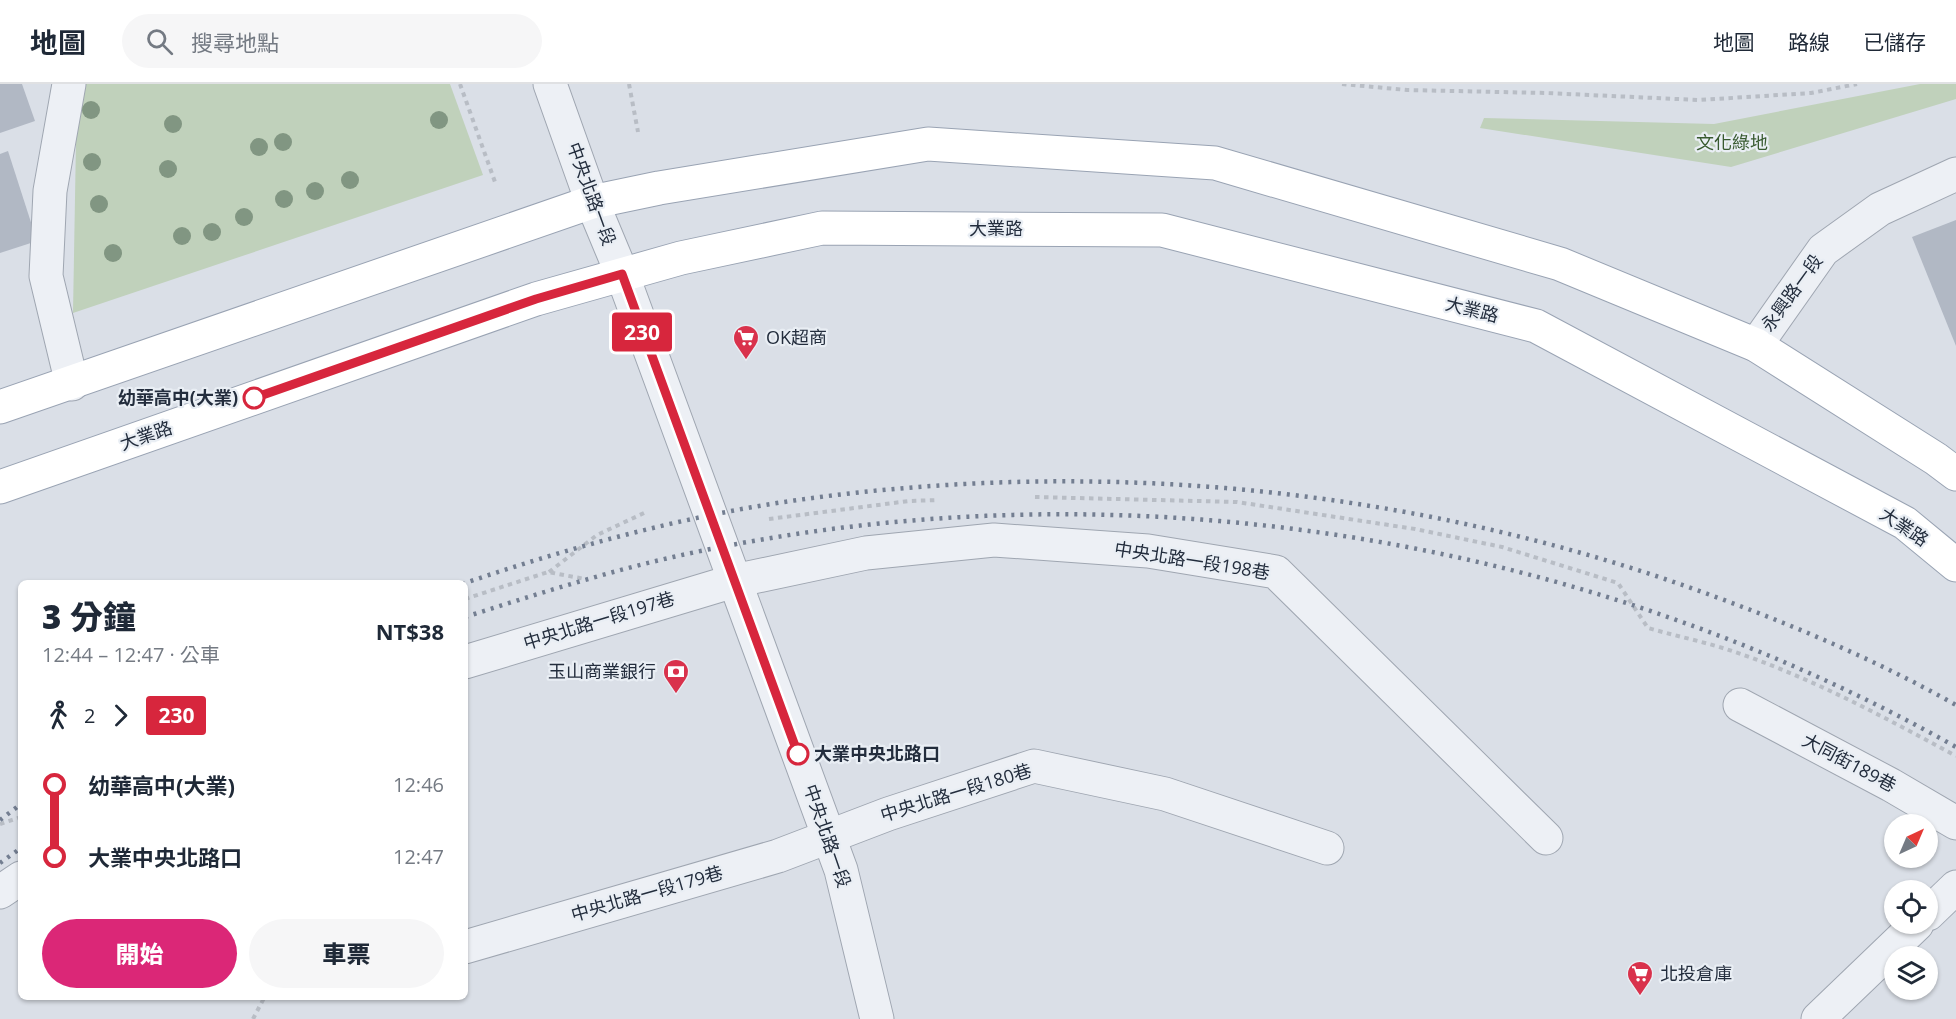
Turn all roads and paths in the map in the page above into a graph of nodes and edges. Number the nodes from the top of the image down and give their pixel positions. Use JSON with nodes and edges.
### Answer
{"nodes":[{"id":1,"x":69,"y":84,"type":"edge"},
{"id":2,"x":460,"y":84,"type":"edge"},
{"id":3,"x":550,"y":84,"type":"edge"},
{"id":4,"x":629,"y":84,"type":"edge"},
{"id":5,"x":1341,"y":84,"type":"edge"},
{"id":6,"x":1857,"y":84,"type":"edge"},
{"id":7,"x":638,"y":132,"type":"dead end"},
{"id":8,"x":1956,"y":174,"type":"edge"},
{"id":9,"x":495,"y":182,"type":"dead end"},
{"id":10,"x":592,"y":202,"type":"junction"},
{"id":11,"x":622,"y":274,"type":"junction"},
{"id":12,"x":1756,"y":345,"type":"junction"},
{"id":13,"x":72,"y":384,"type":"junction"},
{"id":14,"x":0,"y":407,"type":"edge"},
{"id":15,"x":1956,"y":474,"type":"edge"},
{"id":16,"x":0,"y":487,"type":"edge"},
{"id":17,"x":1034,"y":497,"type":"dead end"},
{"id":18,"x":943,"y":500,"type":"dead end"},
{"id":19,"x":644,"y":513,"type":"dead end"},
{"id":20,"x":769,"y":519,"type":"dead end"},
{"id":21,"x":1956,"y":565,"type":"edge"},
{"id":22,"x":549,"y":572,"type":"junction"},
{"id":23,"x":590,"y":580,"type":"dead end"},
{"id":24,"x":734,"y":581,"type":"junction"},
{"id":25,"x":468,"y":598,"type":"edge"},
{"id":26,"x":468,"y":661,"type":"edge"},
{"id":27,"x":1740,"y":705,"type":"dead end"},
{"id":28,"x":1956,"y":756,"type":"edge"},
{"id":29,"x":18,"y":818,"type":"edge"},
{"id":30,"x":1956,"y":823,"type":"edge"},
{"id":31,"x":0,"y":824,"type":"edge"},
{"id":32,"x":828,"y":836,"type":"junction"},
{"id":33,"x":1546,"y":838,"type":"dead end"},
{"id":34,"x":1327,"y":848,"type":"dead end"},
{"id":35,"x":18,"y":880,"type":"edge"},
{"id":36,"x":1956,"y":887,"type":"edge"},
{"id":37,"x":0,"y":892,"type":"edge"},
{"id":38,"x":1938,"y":904,"type":"edge"},
{"id":39,"x":1907,"y":934,"type":"edge"},
{"id":40,"x":468,"y":946,"type":"edge"},
{"id":41,"x":263,"y":1000,"type":"edge"},
{"id":42,"x":253,"y":1019,"type":"edge"},
{"id":43,"x":877,"y":1019,"type":"edge"},
{"id":44,"x":1818,"y":1019,"type":"edge"}],
"edges":[{"from":1,"to":13,"type":"street"},
{"from":2,"to":9,"type":"path"},
{"from":3,"to":10,"type":"street","name":"中央北路一段"},
{"from":4,"to":7,"type":"path"},
{"from":5,"to":6,"type":"path"},
{"from":8,"to":12,"type":"street","name":"永興路一段"},
{"from":10,"to":11,"type":"street","name":"中央北路一段"},
{"from":10,"to":12,"type":"main road"},
{"from":10,"to":13,"type":"main road"},
{"from":11,"to":16,"type":"main road","name":"大業路"},
{"from":11,"to":21,"type":"main road","name":"大業路"},
{"from":11,"to":24,"type":"street","name":"中央北路一段"},
{"from":12,"to":15,"type":"main road"},
{"from":13,"to":14,"type":"main road"},
{"from":17,"to":28,"type":"path"},
{"from":18,"to":20,"type":"path"},
{"from":19,"to":22,"type":"path"},
{"from":22,"to":23,"type":"path"},
{"from":22,"to":25,"type":"path"},
{"from":24,"to":26,"type":"street","name":"中央北路一段197巷"},
{"from":24,"to":32,"type":"street","name":"中央北路一段"},
{"from":24,"to":33,"type":"street","name":"中央北路一段198巷"},
{"from":27,"to":30,"type":"street","name":"大同街189巷"},
{"from":29,"to":31,"type":"path"},
{"from":32,"to":34,"type":"street","name":"中央北路一段180巷"},
{"from":32,"to":40,"type":"street","name":"中央北路一段179巷"},
{"from":32,"to":43,"type":"street","name":"中央北路一段"},
{"from":35,"to":37,"type":"street"},
{"from":36,"to":38,"type":"street"},
{"from":39,"to":44,"type":"street"},
{"from":41,"to":42,"type":"path"}]}
